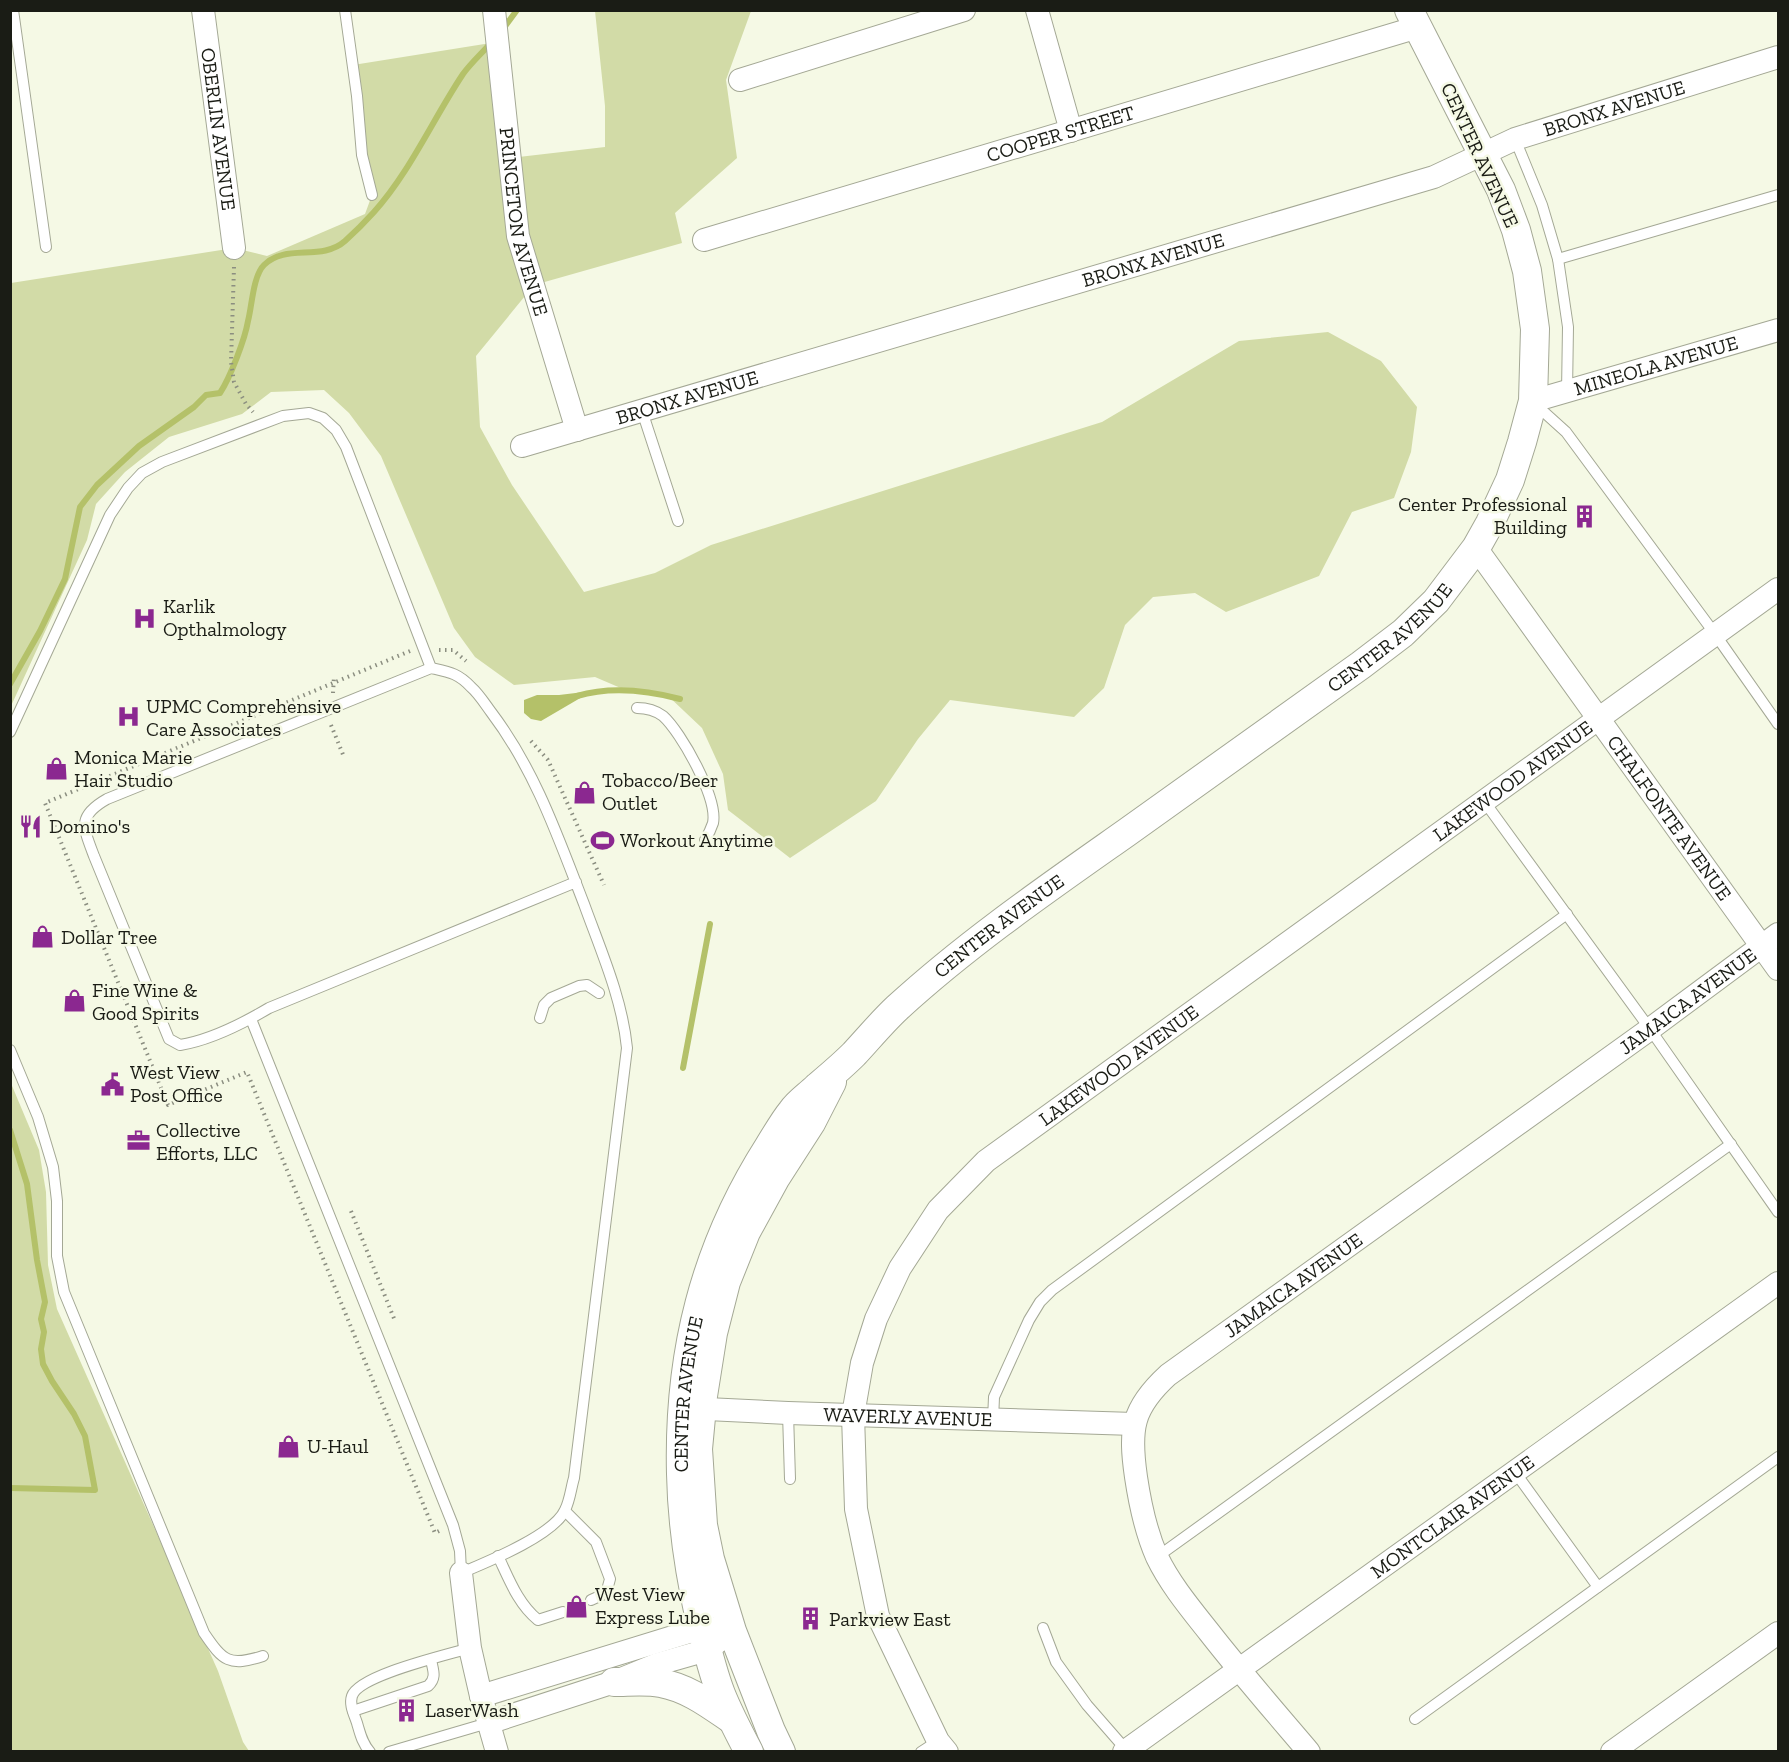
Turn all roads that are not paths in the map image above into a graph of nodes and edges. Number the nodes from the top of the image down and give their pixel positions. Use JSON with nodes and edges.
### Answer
{"nodes":[{"id":1,"x":14,"y":10,"type":"edge"},
{"id":2,"x":203,"y":10,"type":"edge"},
{"id":3,"x":345,"y":10,"type":"edge"},
{"id":4,"x":494,"y":10,"type":"edge"},
{"id":5,"x":964,"y":10,"type":"edge"},
{"id":6,"x":1037,"y":10,"type":"edge"},
{"id":7,"x":1413,"y":19,"type":"edge"},
{"id":8,"x":1779,"y":57,"type":"edge"},
{"id":9,"x":740,"y":80,"type":"dead end"},
{"id":10,"x":1071,"y":131,"type":"junction"},
{"id":11,"x":1515,"y":139,"type":"junction"},
{"id":12,"x":1482,"y":156,"type":"junction"},
{"id":13,"x":372,"y":195,"type":"dead end"},
{"id":14,"x":1779,"y":195,"type":"edge"},
{"id":15,"x":704,"y":240,"type":"dead end"},
{"id":16,"x":46,"y":247,"type":"dead end"},
{"id":17,"x":234,"y":248,"type":"road end"},
{"id":18,"x":1558,"y":259,"type":"junction"},
{"id":19,"x":1779,"y":330,"type":"edge"},
{"id":20,"x":1567,"y":392,"type":"junction"},
{"id":21,"x":1533,"y":402,"type":"junction"},
{"id":22,"x":642,"y":411,"type":"junction"},
{"id":23,"x":577,"y":430,"type":"junction"},
{"id":24,"x":522,"y":446,"type":"dead end"},
{"id":25,"x":678,"y":521,"type":"dead end"},
{"id":26,"x":1476,"y":548,"type":"junction"},
{"id":27,"x":1779,"y":589,"type":"edge"},
{"id":28,"x":1715,"y":634,"type":"junction"},
{"id":29,"x":431,"y":668,"type":"junction"},
{"id":30,"x":637,"y":708,"type":"dead end"},
{"id":31,"x":1598,"y":718,"type":"junction"},
{"id":32,"x":1779,"y":724,"type":"edge"},
{"id":33,"x":10,"y":732,"type":"edge"},
{"id":34,"x":1484,"y":801,"type":"junction"},
{"id":35,"x":705,"y":840,"type":"dead end"},
{"id":36,"x":576,"y":882,"type":"junction"},
{"id":37,"x":1567,"y":914,"type":"junction"},
{"id":38,"x":1770,"y":940,"type":"edge"},
{"id":39,"x":1779,"y":969,"type":"edge"},
{"id":40,"x":599,"y":993,"type":"dead end"},
{"id":41,"x":540,"y":1018,"type":"dead end"},
{"id":42,"x":251,"y":1019,"type":"junction"},
{"id":43,"x":1650,"y":1029,"type":"junction"},
{"id":44,"x":10,"y":1050,"type":"edge"},
{"id":45,"x":1731,"y":1144,"type":"junction"},
{"id":46,"x":1779,"y":1212,"type":"edge"},
{"id":47,"x":1779,"y":1283,"type":"edge"},
{"id":48,"x":691,"y":1408,"type":"junction"},
{"id":49,"x":788,"y":1413,"type":"junction"},
{"id":50,"x":853,"y":1415,"type":"junction"},
{"id":51,"x":993,"y":1420,"type":"junction"},
{"id":52,"x":1134,"y":1424,"type":"junction"},
{"id":53,"x":1779,"y":1457,"type":"edge"},
{"id":54,"x":1515,"y":1472,"type":"junction"},
{"id":55,"x":790,"y":1479,"type":"dead end"},
{"id":56,"x":565,"y":1511,"type":"junction"},
{"id":57,"x":498,"y":1556,"type":"junction"},
{"id":58,"x":1157,"y":1557,"type":"junction"},
{"id":59,"x":461,"y":1573,"type":"junction"},
{"id":60,"x":1598,"y":1587,"type":"junction"},
{"id":61,"x":591,"y":1600,"type":"dead end"},
{"id":62,"x":563,"y":1612,"type":"dead end"},
{"id":63,"x":1043,"y":1628,"type":"dead end"},
{"id":64,"x":732,"y":1631,"type":"junction"},
{"id":65,"x":1779,"y":1633,"type":"edge"},
{"id":66,"x":705,"y":1639,"type":"junction"},
{"id":67,"x":470,"y":1648,"type":"junction"},
{"id":68,"x":263,"y":1656,"type":"dead end"},
{"id":69,"x":430,"y":1660,"type":"junction"},
{"id":70,"x":1239,"y":1670,"type":"junction"},
{"id":71,"x":614,"y":1682,"type":"junction"},
{"id":72,"x":481,"y":1696,"type":"junction"},
{"id":73,"x":353,"y":1712,"type":"junction"},
{"id":74,"x":731,"y":1719,"type":"junction"},
{"id":75,"x":1415,"y":1719,"type":"dead end"},
{"id":76,"x":488,"y":1723,"type":"junction"},
{"id":77,"x":936,"y":1748,"type":"edge"},
{"id":78,"x":1126,"y":1751,"type":"edge"},
{"id":79,"x":370,"y":1752,"type":"edge"},
{"id":80,"x":389,"y":1752,"type":"edge"},
{"id":81,"x":497,"y":1752,"type":"edge"},
{"id":82,"x":748,"y":1752,"type":"edge"},
{"id":83,"x":781,"y":1752,"type":"edge"},
{"id":84,"x":1309,"y":1752,"type":"edge"},
{"id":85,"x":1612,"y":1752,"type":"edge"}],
"edges":[{"from":1,"to":16,"type":"lane"},
{"from":2,"to":17,"type":"street","name":"OBERLIN AVENUE"},
{"from":3,"to":13,"type":"lane"},
{"from":4,"to":23,"type":"street","name":"PRINCETON AVENUE"},
{"from":5,"to":9,"type":"street"},
{"from":6,"to":10,"type":"street"},
{"from":7,"to":10,"type":"street","name":"COOPER STREET"},
{"from":7,"to":12,"type":"street","name":"CENTER AVENUE"},
{"from":8,"to":11,"type":"street","name":"BRONX AVENUE"},
{"from":10,"to":15,"type":"street","name":"COOPER STREET"},
{"from":11,"to":12,"type":"street","name":"BRONX AVENUE"},
{"from":11,"to":18,"type":"lane"},
{"from":12,"to":21,"type":"street","name":"CENTER AVENUE"},
{"from":12,"to":22,"type":"street","name":"BRONX AVENUE"},
{"from":14,"to":18,"type":"lane"},
{"from":18,"to":20,"type":"lane"},
{"from":19,"to":20,"type":"street","name":"MINEOLA AVENUE"},
{"from":20,"to":21,"type":"street","name":"MINEOLA AVENUE"},
{"from":21,"to":26,"type":"street","name":"CENTER AVENUE"},
{"from":21,"to":28,"type":"lane"},
{"from":22,"to":23,"type":"street","name":"BRONX AVENUE"},
{"from":22,"to":25,"type":"lane"},
{"from":23,"to":24,"type":"street","name":"BRONX AVENUE"},
{"from":26,"to":31,"type":"street","name":"CHALFONTE AVENUE"},
{"from":26,"to":48,"type":"street","name":"CENTER AVENUE"},
{"from":27,"to":28,"type":"street","name":"LAKEWOOD AVENUE"},
{"from":28,"to":31,"type":"street","name":"LAKEWOOD AVENUE"},
{"from":28,"to":32,"type":"lane"},
{"from":29,"to":33,"type":"lane"},
{"from":29,"to":36,"type":"lane"},
{"from":29,"to":42,"type":"lane"},
{"from":30,"to":35,"type":"lane"},
{"from":31,"to":34,"type":"street","name":"LAKEWOOD AVENUE"},
{"from":31,"to":38,"type":"street","name":"CHALFONTE AVENUE"},
{"from":34,"to":37,"type":"lane"},
{"from":34,"to":50,"type":"street","name":"LAKEWOOD AVENUE"},
{"from":36,"to":42,"type":"lane"},
{"from":36,"to":56,"type":"lane"},
{"from":37,"to":43,"type":"lane"},
{"from":37,"to":51,"type":"lane"},
{"from":38,"to":39,"type":"street","name":"CHALFONTE AVENUE"},
{"from":38,"to":43,"type":"street","name":"JAMAICA AVENUE"},
{"from":40,"to":41,"type":"lane"},
{"from":42,"to":59,"type":"lane"},
{"from":43,"to":45,"type":"lane"},
{"from":43,"to":52,"type":"street","name":"JAMAICA AVENUE"},
{"from":44,"to":68,"type":"lane"},
{"from":45,"to":46,"type":"lane"},
{"from":45,"to":58,"type":"lane"},
{"from":47,"to":54,"type":"street","name":"MONTCLAIR AVENUE"},
{"from":48,"to":49,"type":"street","name":"WAVERLY AVENUE"},
{"from":48,"to":64,"type":"street","name":"CENTER AVENUE"},
{"from":48,"to":66,"type":"street","name":"CENTER AVENUE"},
{"from":49,"to":50,"type":"street","name":"WAVERLY AVENUE"},
{"from":49,"to":55,"type":"lane"},
{"from":50,"to":51,"type":"street","name":"WAVERLY AVENUE"},
{"from":50,"to":77,"type":"street","name":"LAKEWOOD AVENUE"},
{"from":51,"to":52,"type":"street","name":"WAVERLY AVENUE"},
{"from":52,"to":58,"type":"street","name":"JAMAICA AVENUE"},
{"from":53,"to":60,"type":"lane"},
{"from":54,"to":60,"type":"lane"},
{"from":54,"to":70,"type":"street","name":"MONTCLAIR AVENUE"},
{"from":56,"to":57,"type":"lane"},
{"from":56,"to":61,"type":"lane"},
{"from":57,"to":59,"type":"lane"},
{"from":57,"to":62,"type":"lane"},
{"from":58,"to":70,"type":"street","name":"JAMAICA AVENUE"},
{"from":59,"to":67,"type":"street"},
{"from":60,"to":75,"type":"lane"},
{"from":63,"to":78,"type":"lane"},
{"from":64,"to":66,"type":"street"},
{"from":64,"to":83,"type":"street","name":"CENTER AVENUE"},
{"from":65,"to":85,"type":"street"},
{"from":66,"to":71,"type":"street"},
{"from":66,"to":72,"type":"street"},
{"from":66,"to":74,"type":"street","name":"CENTER AVENUE"},
{"from":67,"to":69,"type":"lane"},
{"from":67,"to":72,"type":"street"},
{"from":69,"to":73,"type":"lane"},
{"from":69,"to":73,"type":"lane"},
{"from":70,"to":78,"type":"street","name":"MONTCLAIR AVENUE"},
{"from":70,"to":84,"type":"street","name":"JAMAICA AVENUE"},
{"from":71,"to":74,"type":"street"},
{"from":71,"to":76,"type":"street"},
{"from":72,"to":76,"type":"street"},
{"from":73,"to":79,"type":"lane"},
{"from":74,"to":82,"type":"street","name":"CENTER AVENUE"},
{"from":76,"to":80,"type":"lane"},
{"from":76,"to":81,"type":"street"}]}
